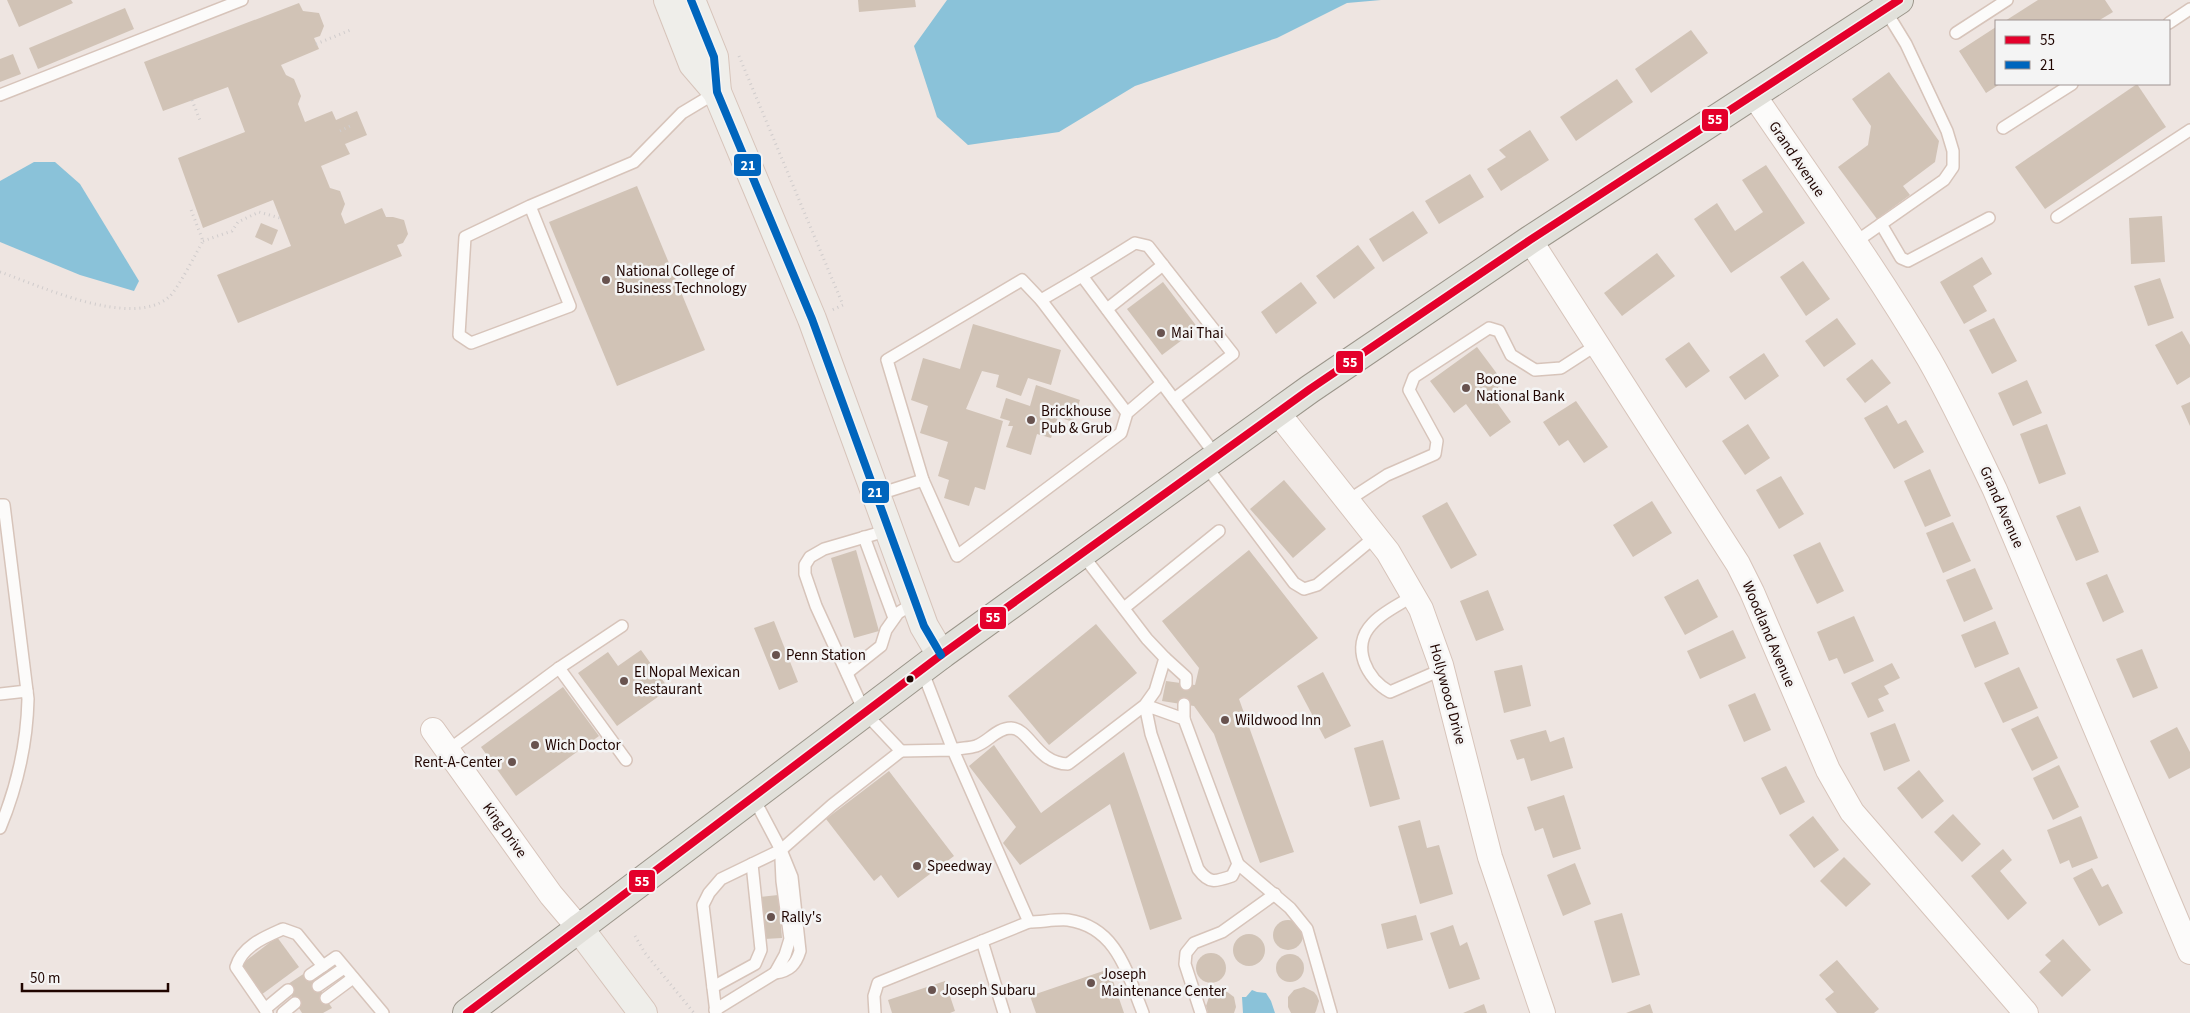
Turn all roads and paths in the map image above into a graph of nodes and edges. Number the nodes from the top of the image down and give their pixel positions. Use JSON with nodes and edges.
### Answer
{"nodes":[{"id":1,"x":242,"y":0,"type":"edge"},
{"id":2,"x":668,"y":0,"type":"edge"},
{"id":3,"x":691,"y":0,"type":"edge"},
{"id":4,"x":2007,"y":0,"type":"edge"},
{"id":5,"x":1888,"y":3,"type":"edge"},
{"id":6,"x":2190,"y":9,"type":"edge"},
{"id":7,"x":2170,"y":21,"type":"edge"},
{"id":8,"x":353,"y":28,"type":"dead end"},
{"id":9,"x":1956,"y":33,"type":"dead end"},
{"id":10,"x":316,"y":44,"type":"dead end"},
{"id":11,"x":738,"y":54,"type":"dead end"},
{"id":12,"x":2070,"y":85,"type":"edge"},
{"id":13,"x":717,"y":92,"type":"junction"},
{"id":14,"x":1753,"y":94,"type":"junction"},
{"id":15,"x":0,"y":95,"type":"edge"},
{"id":16,"x":192,"y":100,"type":"dead end"},
{"id":17,"x":201,"y":123,"type":"dead end"},
{"id":18,"x":352,"y":125,"type":"dead end"},
{"id":19,"x":2003,"y":128,"type":"dead end"},
{"id":20,"x":2190,"y":130,"type":"edge"},
{"id":21,"x":340,"y":131,"type":"dead end"},
{"id":22,"x":530,"y":206,"type":"junction"},
{"id":23,"x":190,"y":207,"type":"dead end"},
{"id":24,"x":2057,"y":217,"type":"dead end"},
{"id":25,"x":280,"y":218,"type":"dead end"},
{"id":26,"x":1989,"y":218,"type":"dead end"},
{"id":27,"x":1881,"y":224,"type":"junction"},
{"id":28,"x":1530,"y":240,"type":"junction"},
{"id":29,"x":203,"y":241,"type":"junction"},
{"id":30,"x":1854,"y":243,"type":"junction"},
{"id":31,"x":1163,"y":265,"type":"junction"},
{"id":32,"x":0,"y":272,"type":"edge"},
{"id":33,"x":1082,"y":276,"type":"junction"},
{"id":34,"x":1041,"y":300,"type":"junction"},
{"id":35,"x":1107,"y":309,"type":"junction"},
{"id":36,"x":812,"y":319,"type":"junction"},
{"id":37,"x":1598,"y":344,"type":"junction"},
{"id":38,"x":1162,"y":383,"type":"junction"},
{"id":39,"x":1174,"y":399,"type":"junction"},
{"id":40,"x":1127,"y":413,"type":"junction"},
{"id":41,"x":1278,"y":413,"type":"junction"},
{"id":42,"x":1212,"y":461,"type":"junction"},
{"id":43,"x":923,"y":480,"type":"junction"},
{"id":44,"x":876,"y":495,"type":"junction"},
{"id":45,"x":1347,"y":501,"type":"junction"},
{"id":46,"x":0,"y":505,"type":"edge"},
{"id":47,"x":1219,"y":531,"type":"dead end"},
{"id":48,"x":876,"y":533,"type":"junction"},
{"id":49,"x":1376,"y":536,"type":"junction"},
{"id":50,"x":1082,"y":554,"type":"junction"},
{"id":51,"x":1414,"y":595,"type":"junction"},
{"id":52,"x":1124,"y":608,"type":"junction"},
{"id":53,"x":905,"y":610,"type":"junction"},
{"id":54,"x":622,"y":626,"type":"dead end"},
{"id":55,"x":1165,"y":658,"type":"junction"},
{"id":56,"x":931,"y":663,"type":"junction"},
{"id":57,"x":559,"y":668,"type":"junction"},
{"id":58,"x":1442,"y":670,"type":"junction"},
{"id":59,"x":847,"y":673,"type":"junction"},
{"id":60,"x":1186,"y":684,"type":"dead end"},
{"id":61,"x":27,"y":691,"type":"junction"},
{"id":62,"x":0,"y":694,"type":"edge"},
{"id":63,"x":1184,"y":704,"type":"dead end"},
{"id":64,"x":1145,"y":705,"type":"junction"},
{"id":65,"x":865,"y":713,"type":"junction"},
{"id":66,"x":1184,"y":719,"type":"junction"},
{"id":67,"x":433,"y":730,"type":"dead end"},
{"id":68,"x":953,"y":750,"type":"junction"},
{"id":69,"x":447,"y":751,"type":"junction"},
{"id":70,"x":901,"y":751,"type":"junction"},
{"id":71,"x":626,"y":760,"type":"dead end"},
{"id":72,"x":753,"y":797,"type":"junction"},
{"id":73,"x":0,"y":828,"type":"edge"},
{"id":74,"x":781,"y":850,"type":"junction"},
{"id":75,"x":752,"y":864,"type":"junction"},
{"id":76,"x":1238,"y":864,"type":"junction"},
{"id":77,"x":1274,"y":894,"type":"junction"},
{"id":78,"x":1029,"y":922,"type":"junction"},
{"id":79,"x":579,"y":928,"type":"junction"},
{"id":80,"x":635,"y":936,"type":"dead end"},
{"id":81,"x":982,"y":941,"type":"junction"},
{"id":82,"x":2190,"y":952,"type":"edge"},
{"id":83,"x":324,"y":966,"type":"junction"},
{"id":84,"x":344,"y":968,"type":"junction"},
{"id":85,"x":310,"y":975,"type":"dead end"},
{"id":86,"x":353,"y":978,"type":"junction"},
{"id":87,"x":318,"y":986,"type":"dead end"},
{"id":88,"x":713,"y":988,"type":"junction"},
{"id":89,"x":288,"y":990,"type":"dead end"},
{"id":90,"x":326,"y":998,"type":"dead end"},
{"id":91,"x":296,"y":1003,"type":"dead end"},
{"id":92,"x":266,"y":1011,"type":"edge"},
{"id":93,"x":715,"y":1011,"type":"edge"},
{"id":94,"x":283,"y":1013,"type":"edge"},
{"id":95,"x":383,"y":1013,"type":"edge"},
{"id":96,"x":467,"y":1013,"type":"edge"},
{"id":97,"x":643,"y":1013,"type":"edge"},
{"id":98,"x":694,"y":1013,"type":"edge"},
{"id":99,"x":876,"y":1013,"type":"edge"},
{"id":100,"x":1004,"y":1013,"type":"edge"},
{"id":101,"x":1143,"y":1013,"type":"edge"},
{"id":102,"x":1201,"y":1013,"type":"edge"},
{"id":103,"x":1330,"y":1013,"type":"edge"},
{"id":104,"x":1543,"y":1013,"type":"edge"},
{"id":105,"x":2026,"y":1013,"type":"edge"}],
"edges":[{"from":1,"to":15,"type":"lane"},
{"from":2,"to":13,"type":"street"},
{"from":3,"to":13,"type":"street"},
{"from":4,"to":9,"type":"lane"},
{"from":5,"to":14,"type":"main road"},
{"from":5,"to":27,"type":"lane"},
{"from":6,"to":7,"type":"lane"},
{"from":8,"to":10,"type":"path"},
{"from":11,"to":36,"type":"path"},
{"from":12,"to":19,"type":"lane"},
{"from":13,"to":22,"type":"lane"},
{"from":13,"to":36,"type":"street"},
{"from":14,"to":28,"type":"main road"},
{"from":14,"to":30,"type":"street","name":"Grand Avenue"},
{"from":16,"to":17,"type":"path"},
{"from":18,"to":21,"type":"path"},
{"from":20,"to":24,"type":"lane"},
{"from":22,"to":22,"type":"lane"},
{"from":23,"to":29,"type":"path"},
{"from":25,"to":29,"type":"path"},
{"from":26,"to":27,"type":"lane"},
{"from":27,"to":30,"type":"lane"},
{"from":28,"to":37,"type":"street","name":"Woodland Avenue"},
{"from":28,"to":41,"type":"main road"},
{"from":29,"to":32,"type":"path"},
{"from":30,"to":82,"type":"street","name":"Grand Avenue"},
{"from":31,"to":33,"type":"lane"},
{"from":31,"to":35,"type":"lane"},
{"from":31,"to":39,"type":"lane"},
{"from":33,"to":34,"type":"lane"},
{"from":33,"to":35,"type":"lane"},
{"from":34,"to":40,"type":"lane"},
{"from":34,"to":43,"type":"lane"},
{"from":35,"to":38,"type":"lane"},
{"from":36,"to":44,"type":"street"},
{"from":37,"to":45,"type":"lane"},
{"from":37,"to":105,"type":"street","name":"Woodland Avenue"},
{"from":38,"to":39,"type":"lane"},
{"from":38,"to":40,"type":"lane"},
{"from":39,"to":42,"type":"lane"},
{"from":40,"to":43,"type":"lane"},
{"from":41,"to":42,"type":"main road"},
{"from":41,"to":45,"type":"street","name":"Hollywood Drive"},
{"from":42,"to":49,"type":"lane"},
{"from":42,"to":50,"type":"main road"},
{"from":43,"to":44,"type":"lane"},
{"from":44,"to":48,"type":"street"},
{"from":45,"to":49,"type":"street","name":"Hollywood Drive"},
{"from":46,"to":61,"type":"lane"},
{"from":47,"to":52,"type":"lane"},
{"from":48,"to":53,"type":"street"},
{"from":48,"to":59,"type":"lane"},
{"from":49,"to":51,"type":"street","name":"Hollywood Drive"},
{"from":50,"to":52,"type":"lane"},
{"from":50,"to":56,"type":"main road"},
{"from":51,"to":58,"type":"street","name":"Hollywood Drive"},
{"from":51,"to":58,"type":"lane"},
{"from":52,"to":55,"type":"lane"},
{"from":53,"to":56,"type":"street"},
{"from":53,"to":59,"type":"lane"},
{"from":54,"to":57,"type":"lane"},
{"from":55,"to":60,"type":"lane"},
{"from":55,"to":64,"type":"lane"},
{"from":56,"to":65,"type":"main road"},
{"from":56,"to":68,"type":"lane"},
{"from":57,"to":69,"type":"lane"},
{"from":57,"to":71,"type":"lane"},
{"from":58,"to":104,"type":"street","name":"Hollywood Drive"},
{"from":59,"to":65,"type":"lane"},
{"from":61,"to":62,"type":"lane"},
{"from":61,"to":73,"type":"lane"},
{"from":63,"to":66,"type":"lane"},
{"from":64,"to":66,"type":"lane"},
{"from":64,"to":68,"type":"lane"},
{"from":64,"to":76,"type":"lane"},
{"from":65,"to":70,"type":"lane"},
{"from":65,"to":72,"type":"main road"},
{"from":66,"to":76,"type":"lane"},
{"from":67,"to":69,"type":"street","name":"King Drive"},
{"from":68,"to":70,"type":"lane"},
{"from":68,"to":78,"type":"lane"},
{"from":69,"to":79,"type":"street","name":"King Drive"},
{"from":70,"to":74,"type":"lane"},
{"from":72,"to":74,"type":"lane"},
{"from":72,"to":79,"type":"main road"},
{"from":74,"to":75,"type":"lane"},
{"from":74,"to":93,"type":"lane"},
{"from":75,"to":88,"type":"lane"},
{"from":75,"to":88,"type":"lane"},
{"from":76,"to":77,"type":"lane"},
{"from":77,"to":102,"type":"lane"},
{"from":77,"to":103,"type":"lane"},
{"from":78,"to":81,"type":"lane"},
{"from":78,"to":101,"type":"lane"},
{"from":79,"to":96,"type":"main road"},
{"from":79,"to":97,"type":"street"},
{"from":80,"to":98,"type":"path"},
{"from":81,"to":99,"type":"lane"},
{"from":81,"to":100,"type":"lane"},
{"from":83,"to":84,"type":"lane"},
{"from":83,"to":85,"type":"lane"},
{"from":83,"to":92,"type":"lane"},
{"from":84,"to":86,"type":"lane"},
{"from":84,"to":87,"type":"lane"},
{"from":86,"to":90,"type":"lane"},
{"from":86,"to":95,"type":"lane"},
{"from":88,"to":93,"type":"lane"},
{"from":89,"to":92,"type":"lane"},
{"from":91,"to":94,"type":"lane"}]}
